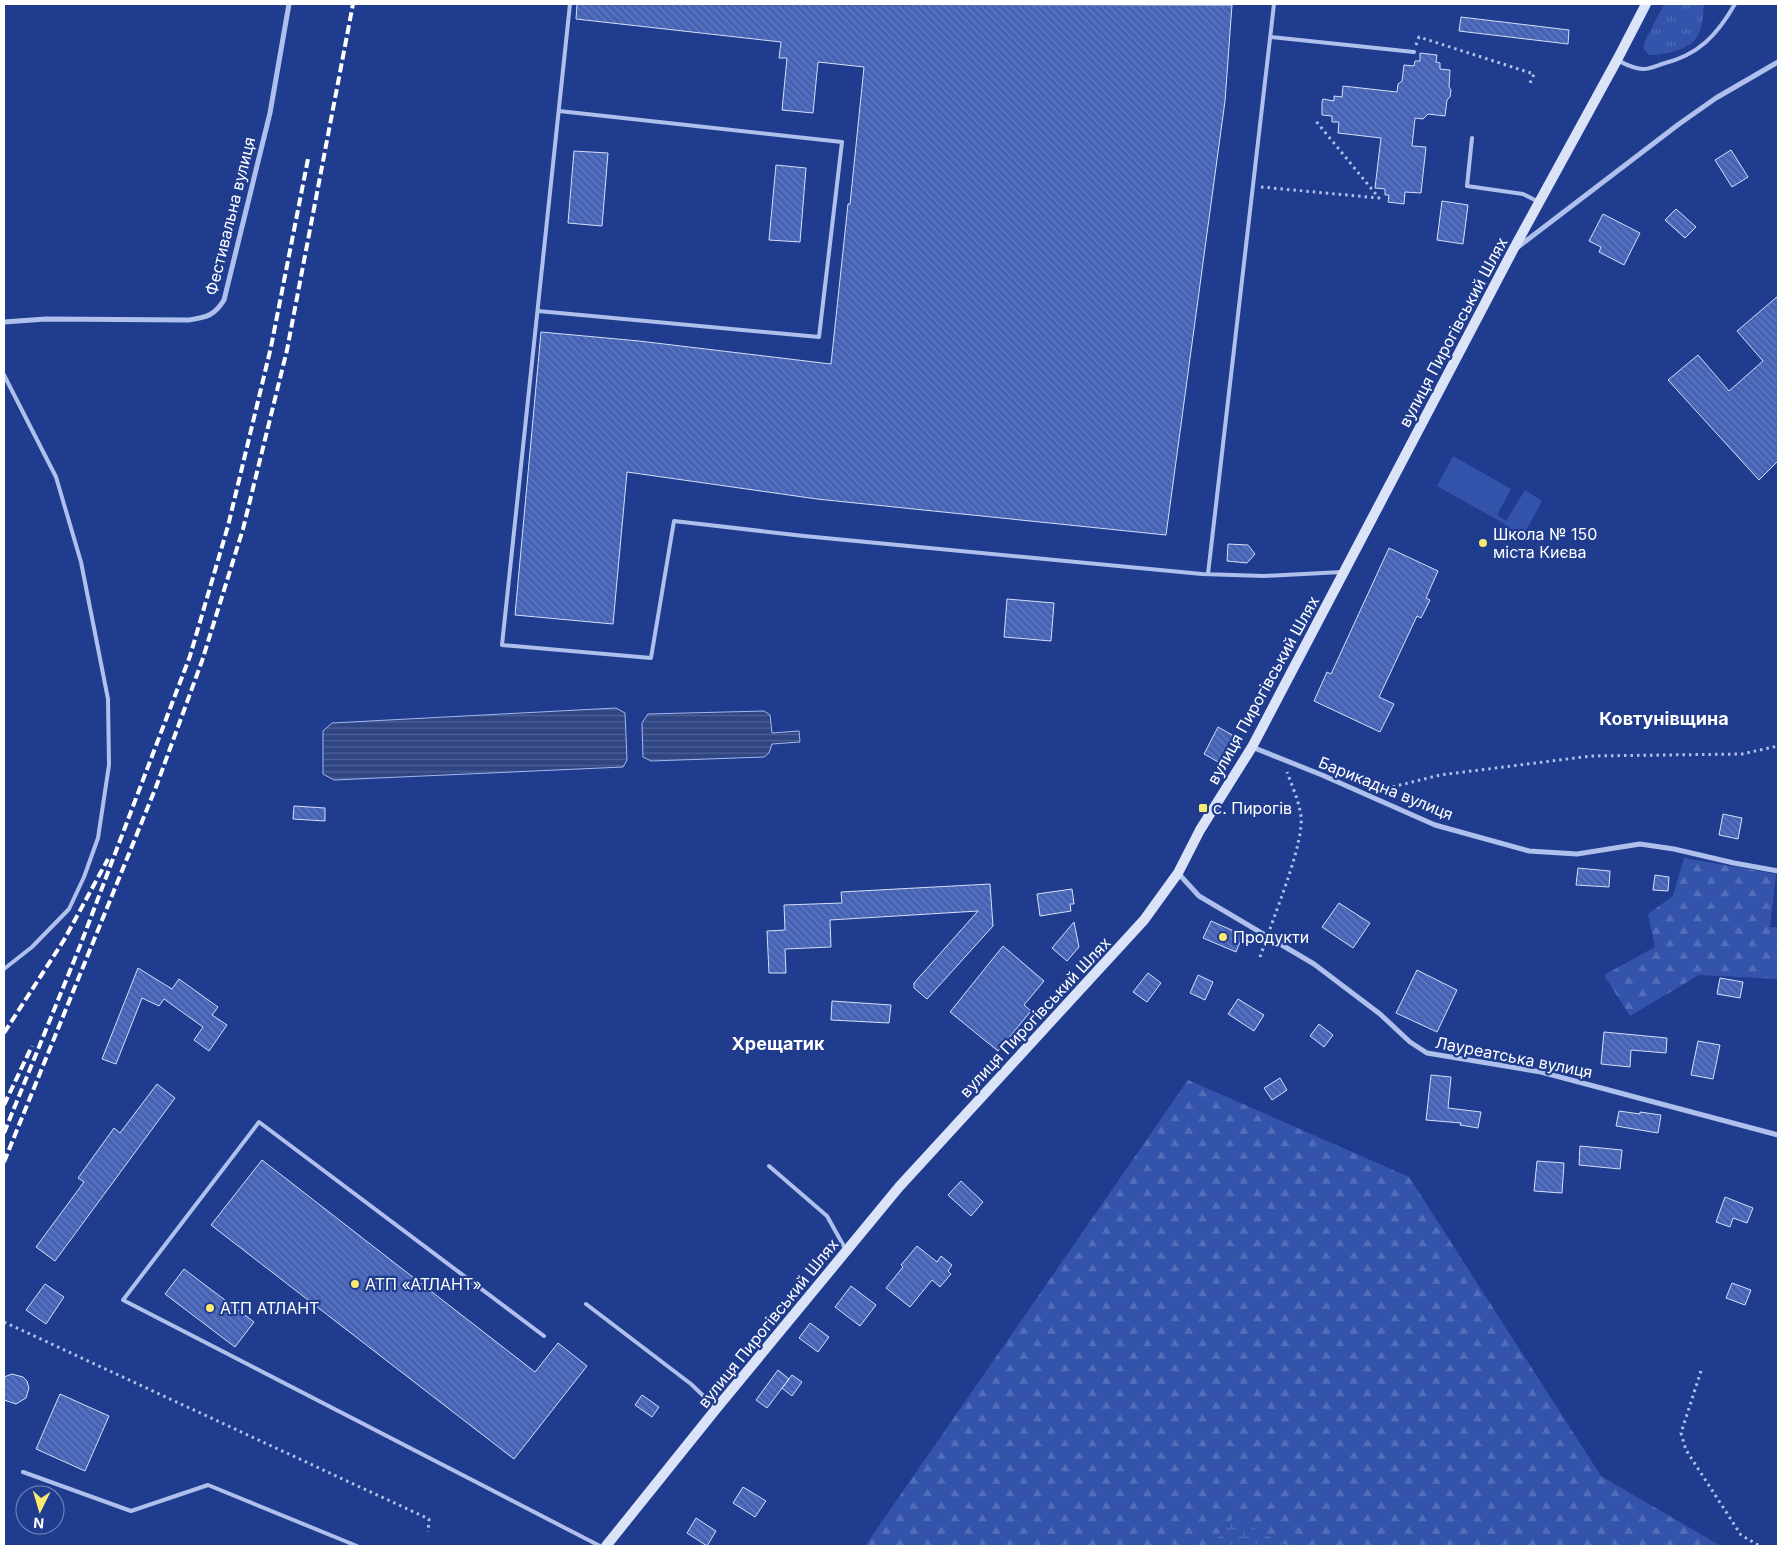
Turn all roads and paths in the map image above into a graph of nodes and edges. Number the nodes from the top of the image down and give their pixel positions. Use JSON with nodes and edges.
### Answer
{"nodes":[{"id":1,"x":289,"y":4,"type":"edge"},
{"id":2,"x":570,"y":4,"type":"edge"},
{"id":3,"x":1274,"y":4,"type":"edge"},
{"id":4,"x":1646,"y":4,"type":"edge"},
{"id":5,"x":1735,"y":4,"type":"edge"},
{"id":6,"x":1270,"y":37,"type":"junction"},
{"id":7,"x":1414,"y":52,"type":"joint"},
{"id":8,"x":1617,"y":60,"type":"junction"},
{"id":9,"x":1778,"y":62,"type":"edge"},
{"id":10,"x":1530,"y":83,"type":"dead end"},
{"id":11,"x":559,"y":112,"type":"junction"},
{"id":12,"x":1315,"y":120,"type":"dead end"},
{"id":13,"x":1472,"y":138,"type":"dead end"},
{"id":14,"x":1253,"y":186,"type":"junction"},
{"id":15,"x":1540,"y":202,"type":"junction"},
{"id":16,"x":1513,"y":250,"type":"junction"},
{"id":17,"x":538,"y":311,"type":"junction"},
{"id":18,"x":4,"y":322,"type":"edge"},
{"id":19,"x":4,"y":375,"type":"edge"},
{"id":20,"x":1344,"y":572,"type":"junction"},
{"id":21,"x":1208,"y":574,"type":"junction"},
{"id":22,"x":1778,"y":746,"type":"edge"},
{"id":23,"x":1252,"y":748,"type":"junction"},
{"id":24,"x":1283,"y":760,"type":"junction"},
{"id":25,"x":1366,"y":794,"type":"junction"},
{"id":26,"x":1778,"y":870,"type":"edge"},
{"id":27,"x":1178,"y":873,"type":"junction"},
{"id":28,"x":1267,"y":937,"type":"junction"},
{"id":29,"x":1260,"y":957,"type":"dead end"},
{"id":30,"x":4,"y":970,"type":"edge"},
{"id":31,"x":1778,"y":1135,"type":"edge"},
{"id":32,"x":769,"y":1166,"type":"dead end"},
{"id":33,"x":847,"y":1251,"type":"junction"},
{"id":34,"x":586,"y":1304,"type":"dead end"},
{"id":35,"x":4,"y":1322,"type":"edge"},
{"id":36,"x":544,"y":1336,"type":"dead end"},
{"id":37,"x":1701,"y":1371,"type":"dead end"},
{"id":38,"x":716,"y":1409,"type":"junction"},
{"id":39,"x":23,"y":1472,"type":"dead end"},
{"id":40,"x":428,"y":1532,"type":"dead end"},
{"id":41,"x":357,"y":1546,"type":"edge"},
{"id":42,"x":600,"y":1546,"type":"edge"},
{"id":43,"x":606,"y":1546,"type":"edge"},
{"id":44,"x":1760,"y":1546,"type":"edge"}],
"edges":[{"from":1,"to":18,"type":"street","name":"Фестивальна вулиця"},
{"from":2,"to":11,"type":"lane"},
{"from":3,"to":6,"type":"lane"},
{"from":4,"to":8,"type":"street","name":"вулиця Пирогівський Шлях"},
{"from":5,"to":8,"type":"lane"},
{"from":6,"to":7,"type":"lane"},
{"from":6,"to":14,"type":"lane"},
{"from":7,"to":10,"type":"path"},
{"from":8,"to":15,"type":"street","name":"вулиця Пирогівський Шлях"},
{"from":9,"to":16,"type":"street"},
{"from":11,"to":17,"type":"lane"},
{"from":11,"to":17,"type":"lane"},
{"from":12,"to":14,"type":"path"},
{"from":13,"to":15,"type":"lane"},
{"from":14,"to":21,"type":"lane"},
{"from":15,"to":16,"type":"street","name":"вулиця Пирогівський Шлях"},
{"from":16,"to":20,"type":"street","name":"вулиця Пирогівський Шлях"},
{"from":17,"to":21,"type":"lane"},
{"from":19,"to":30,"type":"lane"},
{"from":20,"to":21,"type":"lane"},
{"from":20,"to":23,"type":"street","name":"вулиця Пирогівський Шлях"},
{"from":22,"to":25,"type":"path"},
{"from":23,"to":24,"type":"street","name":"Барикадна вулиця"},
{"from":23,"to":27,"type":"street","name":"вулиця Пирогівський Шлях"},
{"from":24,"to":25,"type":"street","name":"Барикадна вулиця"},
{"from":24,"to":28,"type":"path"},
{"from":25,"to":26,"type":"street","name":"Барикадна вулиця"},
{"from":27,"to":28,"type":"street","name":"Лауреатська вулиця"},
{"from":27,"to":33,"type":"street","name":"вулиця Пирогівський Шлях"},
{"from":28,"to":29,"type":"path"},
{"from":28,"to":31,"type":"street","name":"Лауреатська вулиця"},
{"from":32,"to":33,"type":"lane"},
{"from":33,"to":38,"type":"street","name":"вулиця Пирогівський Шлях"},
{"from":34,"to":38,"type":"lane"},
{"from":35,"to":40,"type":"path"},
{"from":36,"to":42,"type":"lane"},
{"from":37,"to":44,"type":"path"},
{"from":38,"to":43,"type":"street","name":"вулиця Пирогівський Шлях"},
{"from":39,"to":41,"type":"lane"}]}
